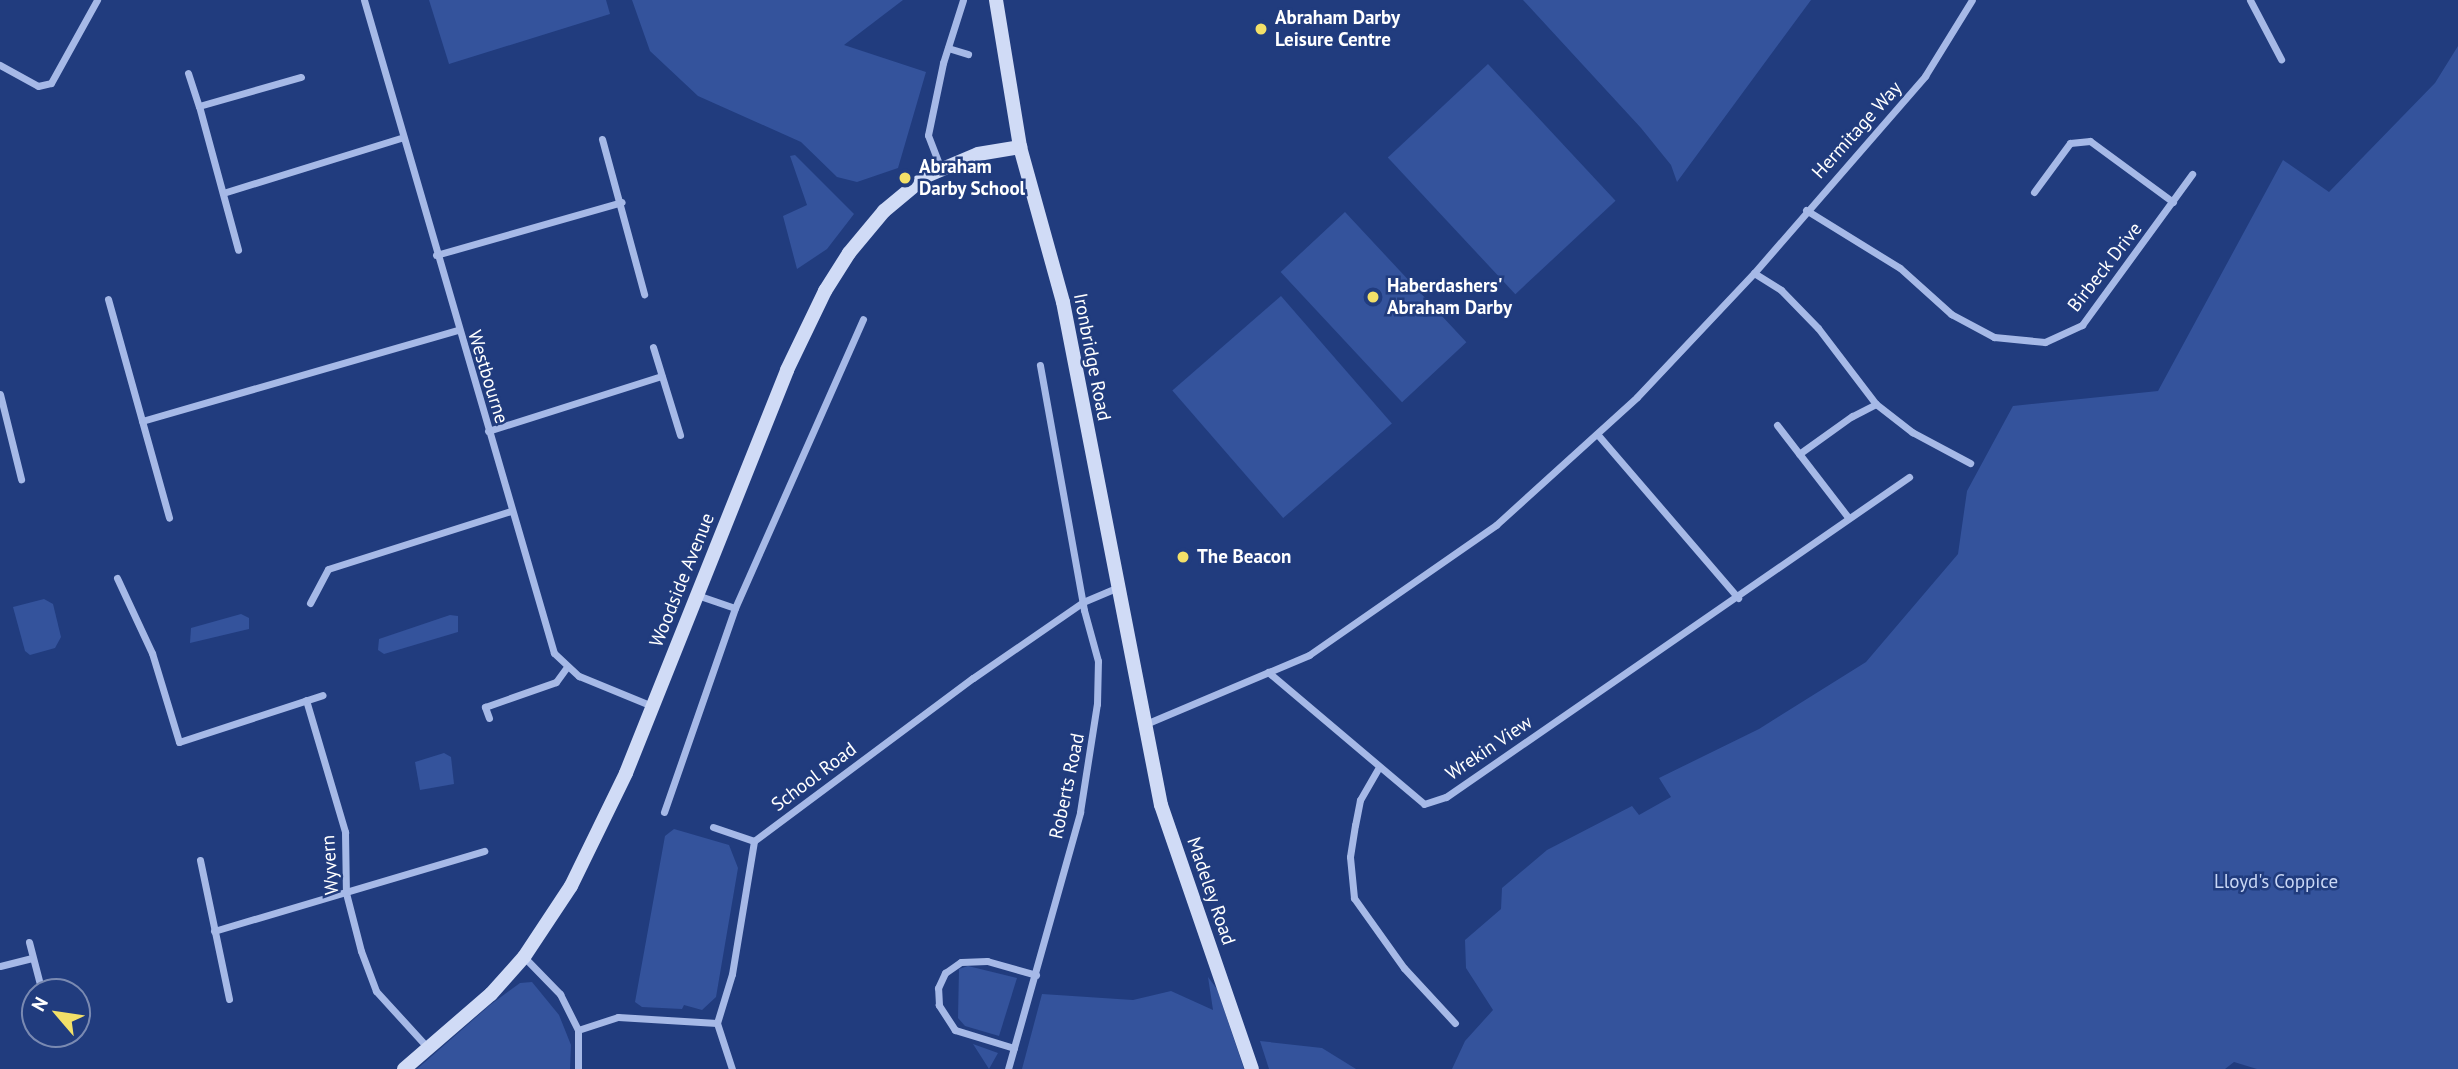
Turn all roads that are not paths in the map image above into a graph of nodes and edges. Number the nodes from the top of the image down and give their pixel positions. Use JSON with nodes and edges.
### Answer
{"nodes":[{"id":1,"x":97,"y":0,"type":"edge"},
{"id":2,"x":364,"y":0,"type":"edge"},
{"id":3,"x":963,"y":0,"type":"edge"},
{"id":4,"x":996,"y":0,"type":"edge"},
{"id":5,"x":1972,"y":0,"type":"edge"},
{"id":6,"x":2250,"y":0,"type":"edge"},
{"id":7,"x":948,"y":48,"type":"junction"},
{"id":8,"x":968,"y":54,"type":"dead end"},
{"id":9,"x":2281,"y":59,"type":"dead end"},
{"id":10,"x":0,"y":65,"type":"edge"},
{"id":11,"x":188,"y":73,"type":"dead end"},
{"id":12,"x":301,"y":77,"type":"dead end"},
{"id":13,"x":199,"y":106,"type":"junction"},
{"id":14,"x":401,"y":138,"type":"junction"},
{"id":15,"x":602,"y":139,"type":"dead end"},
{"id":16,"x":1020,"y":147,"type":"junction"},
{"id":17,"x":941,"y":170,"type":"junction"},
{"id":18,"x":2192,"y":174,"type":"dead end"},
{"id":19,"x":2034,"y":192,"type":"dead end"},
{"id":20,"x":223,"y":193,"type":"junction"},
{"id":21,"x":622,"y":202,"type":"junction"},
{"id":22,"x":2174,"y":202,"type":"junction"},
{"id":23,"x":1806,"y":210,"type":"junction"},
{"id":24,"x":238,"y":250,"type":"dead end"},
{"id":25,"x":436,"y":255,"type":"junction"},
{"id":26,"x":1754,"y":273,"type":"junction"},
{"id":27,"x":645,"y":295,"type":"dead end"},
{"id":28,"x":108,"y":299,"type":"dead end"},
{"id":29,"x":863,"y":318,"type":"dead end"},
{"id":30,"x":457,"y":330,"type":"junction"},
{"id":31,"x":653,"y":347,"type":"dead end"},
{"id":32,"x":1040,"y":365,"type":"dead end"},
{"id":33,"x":661,"y":376,"type":"junction"},
{"id":34,"x":0,"y":394,"type":"edge"},
{"id":35,"x":1876,"y":404,"type":"junction"},
{"id":36,"x":142,"y":421,"type":"junction"},
{"id":37,"x":1777,"y":425,"type":"dead end"},
{"id":38,"x":488,"y":431,"type":"junction"},
{"id":39,"x":680,"y":435,"type":"dead end"},
{"id":40,"x":1598,"y":435,"type":"junction"},
{"id":41,"x":1799,"y":454,"type":"junction"},
{"id":42,"x":1970,"y":463,"type":"dead end"},
{"id":43,"x":1909,"y":477,"type":"dead end"},
{"id":44,"x":21,"y":479,"type":"dead end"},
{"id":45,"x":511,"y":512,"type":"junction"},
{"id":46,"x":1847,"y":516,"type":"junction"},
{"id":47,"x":169,"y":518,"type":"dead end"},
{"id":48,"x":117,"y":578,"type":"dead end"},
{"id":49,"x":1116,"y":588,"type":"junction"},
{"id":50,"x":696,"y":594,"type":"junction"},
{"id":51,"x":1738,"y":598,"type":"junction"},
{"id":52,"x":1083,"y":602,"type":"junction"},
{"id":53,"x":310,"y":603,"type":"dead end"},
{"id":54,"x":734,"y":608,"type":"junction"},
{"id":55,"x":566,"y":668,"type":"junction"},
{"id":56,"x":1268,"y":672,"type":"junction"},
{"id":57,"x":323,"y":695,"type":"dead end"},
{"id":58,"x":306,"y":700,"type":"junction"},
{"id":59,"x":652,"y":706,"type":"junction"},
{"id":60,"x":489,"y":718,"type":"dead end"},
{"id":61,"x":1148,"y":723,"type":"junction"},
{"id":62,"x":1379,"y":768,"type":"junction"},
{"id":63,"x":664,"y":812,"type":"dead end"},
{"id":64,"x":713,"y":827,"type":"dead end"},
{"id":65,"x":754,"y":841,"type":"junction"},
{"id":66,"x":484,"y":851,"type":"dead end"},
{"id":67,"x":200,"y":860,"type":"dead end"},
{"id":68,"x":346,"y":893,"type":"junction"},
{"id":69,"x":214,"y":931,"type":"junction"},
{"id":70,"x":29,"y":942,"type":"dead end"},
{"id":71,"x":524,"y":957,"type":"junction"},
{"id":72,"x":32,"y":958,"type":"junction"},
{"id":73,"x":0,"y":966,"type":"edge"},
{"id":74,"x":1036,"y":975,"type":"junction"},
{"id":75,"x":38,"y":978,"type":"edge"},
{"id":76,"x":229,"y":999,"type":"dead end"},
{"id":77,"x":717,"y":1023,"type":"junction"},
{"id":78,"x":1455,"y":1023,"type":"dead end"},
{"id":79,"x":578,"y":1030,"type":"junction"},
{"id":80,"x":1014,"y":1048,"type":"junction"},
{"id":81,"x":430,"y":1050,"type":"junction"},
{"id":82,"x":404,"y":1069,"type":"edge"},
{"id":83,"x":578,"y":1069,"type":"edge"},
{"id":84,"x":732,"y":1069,"type":"edge"},
{"id":85,"x":1008,"y":1069,"type":"edge"},
{"id":86,"x":1252,"y":1069,"type":"edge"}],
"edges":[{"from":1,"to":10,"type":"street"},
{"from":2,"to":14,"type":"street","name":"Westbourne"},
{"from":3,"to":7,"type":"street"},
{"from":4,"to":16,"type":"street","name":"Ironbridge Road"},
{"from":5,"to":23,"type":"street","name":"Hermitage Way"},
{"from":6,"to":9,"type":"street"},
{"from":7,"to":8,"type":"street"},
{"from":7,"to":17,"type":"street"},
{"from":11,"to":13,"type":"street"},
{"from":12,"to":13,"type":"street"},
{"from":13,"to":20,"type":"street"},
{"from":14,"to":20,"type":"street"},
{"from":14,"to":25,"type":"street","name":"Westbourne"},
{"from":15,"to":21,"type":"street"},
{"from":16,"to":17,"type":"street","name":"Woodside Avenue"},
{"from":16,"to":49,"type":"street","name":"Ironbridge Road"},
{"from":17,"to":50,"type":"street","name":"Woodside Avenue"},
{"from":18,"to":22,"type":"street","name":"Birbeck Drive"},
{"from":19,"to":22,"type":"street"},
{"from":20,"to":24,"type":"street"},
{"from":21,"to":25,"type":"street"},
{"from":21,"to":27,"type":"street"},
{"from":22,"to":23,"type":"street","name":"Birbeck Drive"},
{"from":23,"to":26,"type":"street","name":"Hermitage Way"},
{"from":25,"to":30,"type":"street","name":"Westbourne"},
{"from":26,"to":35,"type":"street"},
{"from":26,"to":40,"type":"street"},
{"from":28,"to":36,"type":"street"},
{"from":29,"to":54,"type":"street"},
{"from":30,"to":36,"type":"street"},
{"from":30,"to":38,"type":"street","name":"Westbourne"},
{"from":31,"to":33,"type":"street"},
{"from":32,"to":52,"type":"street"},
{"from":33,"to":38,"type":"street"},
{"from":33,"to":39,"type":"street"},
{"from":34,"to":44,"type":"street"},
{"from":35,"to":41,"type":"street"},
{"from":35,"to":42,"type":"street"},
{"from":36,"to":47,"type":"street"},
{"from":37,"to":41,"type":"street"},
{"from":38,"to":45,"type":"street","name":"Westbourne"},
{"from":40,"to":51,"type":"street"},
{"from":40,"to":56,"type":"street"},
{"from":41,"to":46,"type":"street"},
{"from":43,"to":46,"type":"street","name":"Wrekin View"},
{"from":45,"to":53,"type":"street"},
{"from":45,"to":55,"type":"street","name":"Westbourne"},
{"from":46,"to":51,"type":"street","name":"Wrekin View"},
{"from":48,"to":58,"type":"street"},
{"from":49,"to":52,"type":"street","name":"School Road"},
{"from":49,"to":61,"type":"street","name":"Ironbridge Road"},
{"from":50,"to":54,"type":"street"},
{"from":50,"to":59,"type":"street","name":"Woodside Avenue"},
{"from":51,"to":62,"type":"street","name":"Wrekin View"},
{"from":52,"to":65,"type":"street","name":"School Road"},
{"from":52,"to":74,"type":"street","name":"Roberts Road"},
{"from":54,"to":63,"type":"street"},
{"from":55,"to":59,"type":"street"},
{"from":55,"to":60,"type":"street"},
{"from":56,"to":61,"type":"street"},
{"from":56,"to":62,"type":"street","name":"Wrekin View"},
{"from":57,"to":58,"type":"street"},
{"from":58,"to":68,"type":"street","name":"Wyvern"},
{"from":59,"to":71,"type":"street","name":"Woodside Avenue"},
{"from":61,"to":86,"type":"street","name":"Madeley Road"},
{"from":62,"to":78,"type":"street"},
{"from":64,"to":65,"type":"street"},
{"from":65,"to":77,"type":"street"},
{"from":66,"to":68,"type":"street"},
{"from":67,"to":69,"type":"street"},
{"from":68,"to":69,"type":"street"},
{"from":68,"to":81,"type":"street","name":"Wyvern"},
{"from":69,"to":76,"type":"street"},
{"from":70,"to":72,"type":"street"},
{"from":71,"to":79,"type":"street"},
{"from":71,"to":81,"type":"street","name":"Woodside Avenue"},
{"from":72,"to":73,"type":"street"},
{"from":72,"to":75,"type":"street"},
{"from":74,"to":80,"type":"street","name":"Roberts Road"},
{"from":74,"to":80,"type":"street"},
{"from":77,"to":79,"type":"street"},
{"from":77,"to":84,"type":"street"},
{"from":79,"to":83,"type":"street"},
{"from":80,"to":85,"type":"street","name":"Roberts Road"},
{"from":81,"to":82,"type":"street","name":"Woodside Avenue"}]}
